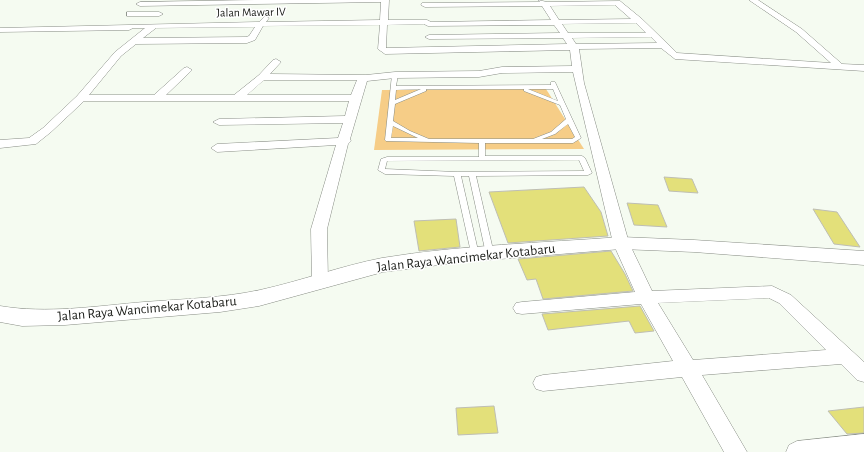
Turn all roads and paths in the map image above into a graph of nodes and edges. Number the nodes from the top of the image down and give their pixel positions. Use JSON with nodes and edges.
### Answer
{"nodes":[{"id":1,"x":753,"y":0,"type":"edge"},
{"id":2,"x":276,"y":1,"type":"edge"},
{"id":3,"x":142,"y":2,"type":"edge"},
{"id":4,"x":425,"y":2,"type":"edge"},
{"id":5,"x":543,"y":2,"type":"edge"},
{"id":6,"x":130,"y":14,"type":"junction"},
{"id":7,"x":168,"y":14,"type":"dead end"},
{"id":8,"x":630,"y":14,"type":"junction"},
{"id":9,"x":458,"y":15,"type":"dead end"},
{"id":10,"x":429,"y":19,"type":"junction"},
{"id":11,"x":555,"y":19,"type":"junction"},
{"id":12,"x":639,"y":21,"type":"junction"},
{"id":13,"x":384,"y":22,"type":"junction"},
{"id":14,"x":261,"y":24,"type":"junction"},
{"id":15,"x":118,"y":27,"type":"junction"},
{"id":16,"x":152,"y":27,"type":"junction"},
{"id":17,"x":0,"y":30,"type":"edge"},
{"id":18,"x":653,"y":35,"type":"junction"},
{"id":19,"x":566,"y":36,"type":"junction"},
{"id":20,"x":429,"y":37,"type":"junction"},
{"id":21,"x":136,"y":41,"type":"junction"},
{"id":22,"x":123,"y":50,"type":"junction"},
{"id":23,"x":194,"y":50,"type":"dead end"},
{"id":24,"x":575,"y":50,"type":"junction"},
{"id":25,"x":662,"y":51,"type":"junction"},
{"id":26,"x":647,"y":55,"type":"dead end"},
{"id":27,"x":276,"y":62,"type":"dead end"},
{"id":28,"x":433,"y":62,"type":"junction"},
{"id":29,"x":840,"y":67,"type":"junction"},
{"id":30,"x":864,"y":68,"type":"edge"},
{"id":31,"x":577,"y":69,"type":"junction"},
{"id":32,"x":187,"y":70,"type":"dead end"},
{"id":33,"x":394,"y":74,"type":"junction"},
{"id":34,"x":262,"y":77,"type":"junction"},
{"id":35,"x":364,"y":78,"type":"junction"},
{"id":36,"x":433,"y":87,"type":"junction"},
{"id":37,"x":515,"y":87,"type":"junction"},
{"id":38,"x":394,"y":88,"type":"junction"},
{"id":39,"x":81,"y":98,"type":"junction"},
{"id":40,"x":156,"y":98,"type":"junction"},
{"id":41,"x":237,"y":98,"type":"junction"},
{"id":42,"x":355,"y":98,"type":"junction"},
{"id":43,"x":392,"y":103,"type":"junction"},
{"id":44,"x":562,"y":104,"type":"junction"},
{"id":45,"x":350,"y":119,"type":"junction"},
{"id":46,"x":570,"y":120,"type":"junction"},
{"id":47,"x":219,"y":122,"type":"dead end"},
{"id":48,"x":390,"y":122,"type":"junction"},
{"id":49,"x":345,"y":141,"type":"junction"},
{"id":50,"x":432,"y":141,"type":"junction"},
{"id":51,"x":482,"y":141,"type":"junction"},
{"id":52,"x":526,"y":141,"type":"junction"},
{"id":53,"x":0,"y":144,"type":"edge"},
{"id":54,"x":217,"y":148,"type":"dead end"},
{"id":55,"x":482,"y":159,"type":"junction"},
{"id":56,"x":457,"y":174,"type":"junction"},
{"id":57,"x":472,"y":174,"type":"junction"},
{"id":58,"x":621,"y":243,"type":"junction"},
{"id":59,"x":482,"y":254,"type":"junction"},
{"id":60,"x":864,"y":258,"type":"edge"},
{"id":61,"x":320,"y":282,"type":"junction"},
{"id":62,"x":646,"y":297,"type":"junction"},
{"id":63,"x":522,"y":308,"type":"dead end"},
{"id":64,"x":0,"y":314,"type":"edge"},
{"id":65,"x":845,"y":356,"type":"junction"},
{"id":66,"x":688,"y":368,"type":"junction"},
{"id":67,"x":864,"y":374,"type":"edge"},
{"id":68,"x":543,"y":383,"type":"dead end"},
{"id":69,"x":864,"y":444,"type":"edge"},
{"id":70,"x":736,"y":452,"type":"edge"},
{"id":71,"x":797,"y":452,"type":"edge"}],
"edges":[{"from":1,"to":29,"type":"street"},
{"from":2,"to":3,"type":"street"},
{"from":2,"to":13,"type":"street"},
{"from":2,"to":14,"type":"street"},
{"from":3,"to":6,"type":"street"},
{"from":4,"to":5,"type":"street"},
{"from":4,"to":10,"type":"street"},
{"from":5,"to":8,"type":"street"},
{"from":5,"to":11,"type":"street"},
{"from":6,"to":7,"type":"street"},
{"from":6,"to":15,"type":"street"},
{"from":8,"to":11,"type":"street"},
{"from":8,"to":12,"type":"street"},
{"from":9,"to":11,"type":"street"},
{"from":10,"to":11,"type":"street","name":"Jalan Mawar IV"},
{"from":10,"to":13,"type":"street","name":"Jalan Mawar IV"},
{"from":10,"to":20,"type":"street"},
{"from":11,"to":12,"type":"street"},
{"from":11,"to":19,"type":"street"},
{"from":12,"to":18,"type":"street"},
{"from":13,"to":14,"type":"street","name":"Jalan Mawar IV"},
{"from":13,"to":28,"type":"street"},
{"from":14,"to":16,"type":"street","name":"Jalan Mawar IV"},
{"from":14,"to":21,"type":"street"},
{"from":15,"to":16,"type":"street","name":"Jalan Mawar IV"},
{"from":15,"to":17,"type":"street","name":"Jalan Mawar IV"},
{"from":16,"to":21,"type":"street"},
{"from":18,"to":19,"type":"street"},
{"from":18,"to":25,"type":"street"},
{"from":19,"to":20,"type":"street"},
{"from":19,"to":24,"type":"street"},
{"from":20,"to":28,"type":"street"},
{"from":21,"to":22,"type":"street"},
{"from":22,"to":23,"type":"street"},
{"from":22,"to":39,"type":"street"},
{"from":24,"to":25,"type":"street"},
{"from":24,"to":26,"type":"street"},
{"from":24,"to":28,"type":"street"},
{"from":24,"to":31,"type":"street"},
{"from":25,"to":29,"type":"street"},
{"from":27,"to":34,"type":"street"},
{"from":28,"to":31,"type":"street"},
{"from":28,"to":33,"type":"street"},
{"from":29,"to":30,"type":"street"},
{"from":31,"to":58,"type":"street"},
{"from":32,"to":40,"type":"street"},
{"from":33,"to":35,"type":"street"},
{"from":33,"to":38,"type":"lane"},
{"from":34,"to":35,"type":"street"},
{"from":34,"to":41,"type":"street"},
{"from":35,"to":42,"type":"street"},
{"from":36,"to":37,"type":"lane"},
{"from":36,"to":38,"type":"lane"},
{"from":36,"to":43,"type":"lane"},
{"from":37,"to":44,"type":"lane"},
{"from":37,"to":44,"type":"lane"},
{"from":38,"to":43,"type":"lane"},
{"from":39,"to":40,"type":"street"},
{"from":39,"to":53,"type":"street"},
{"from":40,"to":41,"type":"street"},
{"from":41,"to":42,"type":"street"},
{"from":42,"to":45,"type":"street"},
{"from":43,"to":48,"type":"lane"},
{"from":44,"to":46,"type":"lane"},
{"from":45,"to":47,"type":"street"},
{"from":45,"to":49,"type":"street"},
{"from":46,"to":52,"type":"lane"},
{"from":46,"to":52,"type":"lane"},
{"from":48,"to":50,"type":"lane"},
{"from":48,"to":50,"type":"lane"},
{"from":49,"to":54,"type":"street"},
{"from":49,"to":61,"type":"street"},
{"from":50,"to":51,"type":"lane"},
{"from":51,"to":52,"type":"lane"},
{"from":51,"to":55,"type":"lane"},
{"from":55,"to":56,"type":"lane"},
{"from":55,"to":57,"type":"lane"},
{"from":56,"to":57,"type":"lane"},
{"from":56,"to":59,"type":"lane"},
{"from":57,"to":59,"type":"lane"},
{"from":58,"to":59,"type":"street","name":"Jalan Raya Wancimekar Kotabaru"},
{"from":58,"to":60,"type":"street","name":"Jalan Raya Wancimekar Kotabaru"},
{"from":58,"to":62,"type":"street"},
{"from":59,"to":61,"type":"street","name":"Jalan Raya Wancimekar Kotabaru"},
{"from":61,"to":64,"type":"street","name":"Jalan Raya Wancimekar Kotabaru"},
{"from":62,"to":63,"type":"street"},
{"from":62,"to":65,"type":"street"},
{"from":62,"to":66,"type":"street"},
{"from":65,"to":66,"type":"street"},
{"from":65,"to":67,"type":"street"},
{"from":66,"to":68,"type":"street"},
{"from":66,"to":70,"type":"street"},
{"from":69,"to":71,"type":"street"}]}
